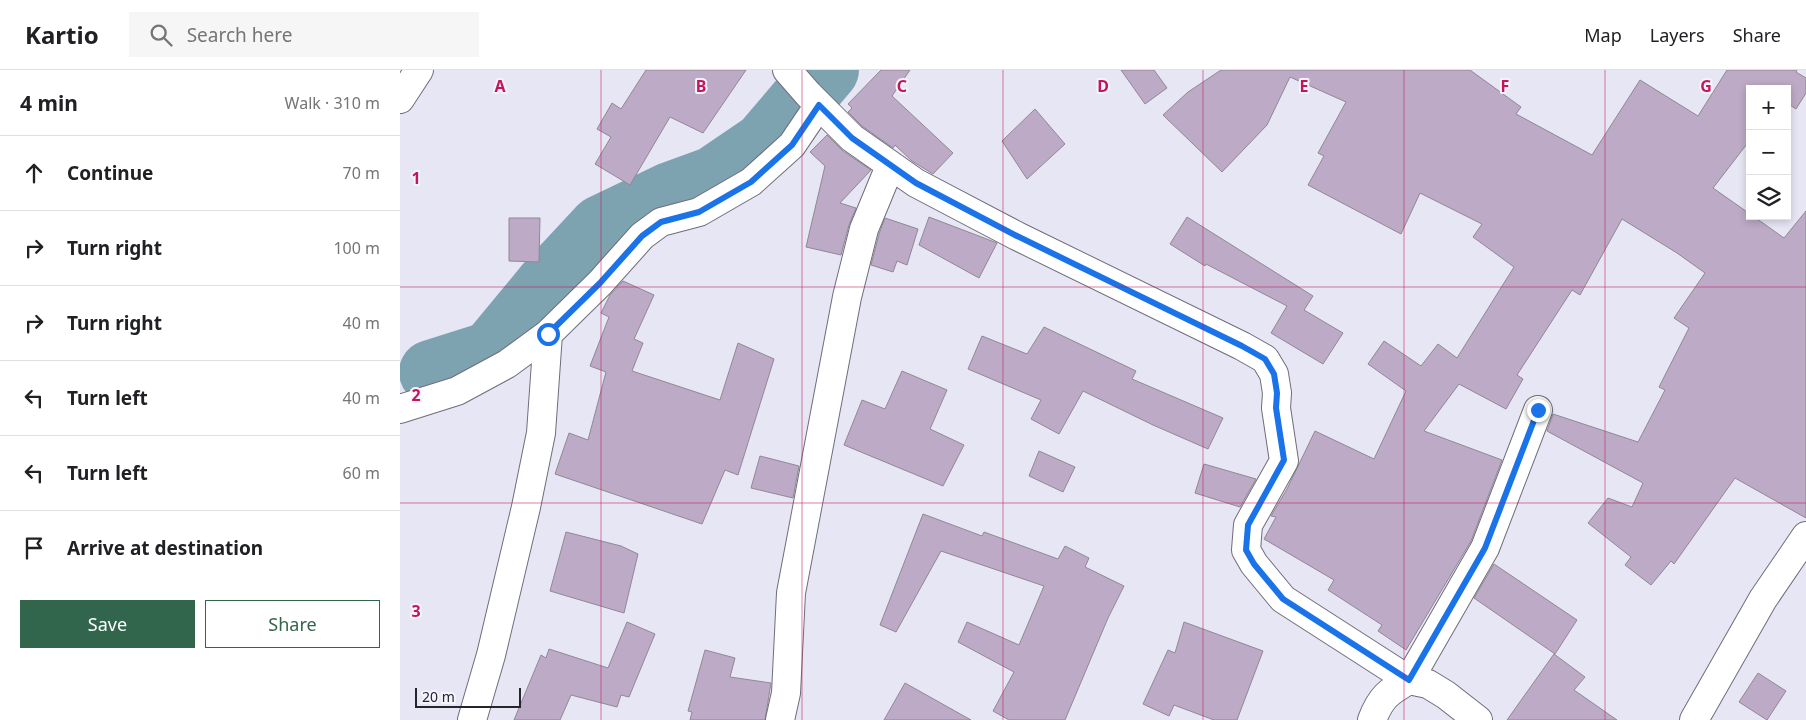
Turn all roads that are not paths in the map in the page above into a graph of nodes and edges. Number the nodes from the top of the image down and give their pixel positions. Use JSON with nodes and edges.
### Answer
{"nodes":[{"id":1,"x":419,"y":70,"type":"edge"},
{"id":2,"x":787,"y":70,"type":"edge"},
{"id":3,"x":400,"y":99,"type":"edge"},
{"id":4,"x":819,"y":105,"type":"junction"},
{"id":5,"x":890,"y":166,"type":"junction"},
{"id":6,"x":548,"y":334,"type":"junction"},
{"id":7,"x":400,"y":409,"type":"edge"},
{"id":8,"x":1538,"y":410,"type":"dead end"},
{"id":9,"x":1806,"y":536,"type":"edge"},
{"id":10,"x":1409,"y":680,"type":"junction"},
{"id":11,"x":472,"y":720,"type":"edge"},
{"id":12,"x":780,"y":720,"type":"edge"},
{"id":13,"x":1372,"y":720,"type":"edge"},
{"id":14,"x":1478,"y":720,"type":"edge"},
{"id":15,"x":1694,"y":720,"type":"edge"}],
"edges":[{"from":1,"to":3,"type":"street"},
{"from":2,"to":4,"type":"street"},
{"from":4,"to":5,"type":"street"},
{"from":4,"to":6,"type":"street"},
{"from":5,"to":10,"type":"street"},
{"from":5,"to":12,"type":"street"},
{"from":6,"to":7,"type":"street"},
{"from":6,"to":11,"type":"street"},
{"from":8,"to":10,"type":"street"},
{"from":9,"to":15,"type":"street"},
{"from":10,"to":13,"type":"street"},
{"from":10,"to":14,"type":"street"}]}
